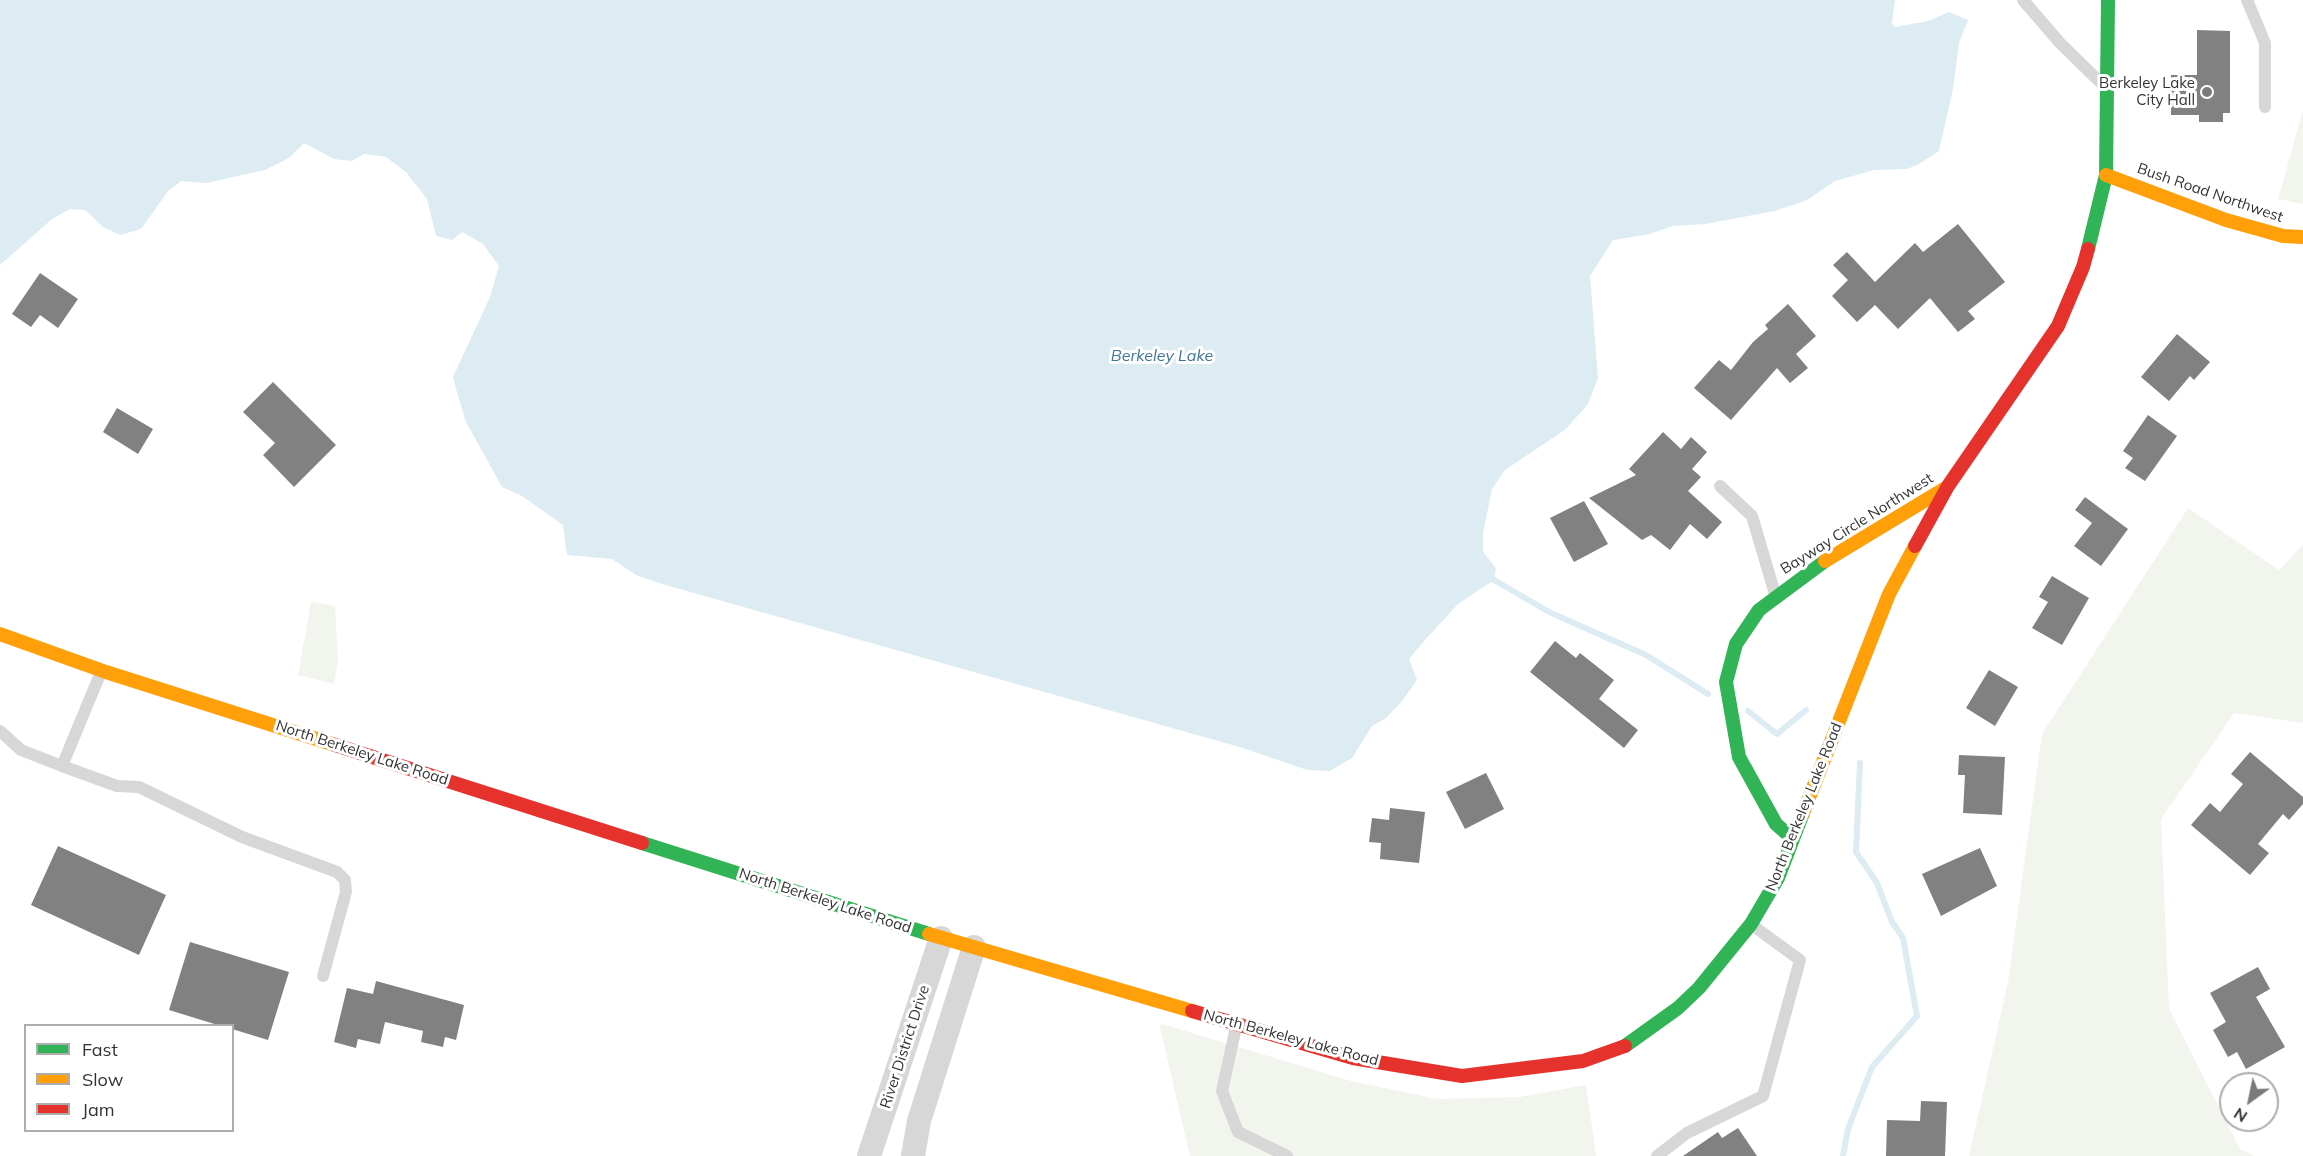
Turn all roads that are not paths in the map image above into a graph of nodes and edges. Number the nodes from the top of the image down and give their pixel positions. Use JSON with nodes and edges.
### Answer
{"nodes":[{"id":1,"x":2023,"y":0,"type":"edge"},
{"id":2,"x":2108,"y":0,"type":"edge"},
{"id":3,"x":2247,"y":0,"type":"edge"},
{"id":4,"x":2109,"y":90,"type":"junction"},
{"id":5,"x":2265,"y":107,"type":"dead end"},
{"id":6,"x":2106,"y":175,"type":"junction"},
{"id":7,"x":2303,"y":237,"type":"edge"},
{"id":8,"x":1720,"y":486,"type":"dead end"},
{"id":9,"x":1948,"y":486,"type":"junction"},
{"id":10,"x":1776,"y":595,"type":"junction"},
{"id":11,"x":0,"y":634,"type":"edge"},
{"id":12,"x":102,"y":671,"type":"junction"},
{"id":13,"x":0,"y":731,"type":"edge"},
{"id":14,"x":62,"y":766,"type":"junction"},
{"id":15,"x":1793,"y":840,"type":"junction"},
{"id":16,"x":1751,"y":924,"type":"junction"},
{"id":17,"x":941,"y":938,"type":"junction"},
{"id":18,"x":974,"y":947,"type":"junction"},
{"id":19,"x":323,"y":976,"type":"dead end"},
{"id":20,"x":1236,"y":1025,"type":"junction"},
{"id":21,"x":882,"y":1116,"type":"junction"},
{"id":22,"x":918,"y":1125,"type":"junction"},
{"id":23,"x":870,"y":1156,"type":"edge"},
{"id":24,"x":913,"y":1156,"type":"edge"},
{"id":25,"x":1287,"y":1156,"type":"edge"},
{"id":26,"x":1657,"y":1156,"type":"edge"}],
"edges":[{"from":1,"to":4,"type":"lane"},
{"from":2,"to":4,"type":"street","name":"North Berkeley Lake Road"},
{"from":3,"to":5,"type":"lane"},
{"from":4,"to":6,"type":"street","name":"North Berkeley Lake Road"},
{"from":6,"to":7,"type":"street","name":"Bush Road Northwest"},
{"from":6,"to":9,"type":"street","name":"North Berkeley Lake Road"},
{"from":8,"to":10,"type":"lane"},
{"from":9,"to":10,"type":"street","name":"Bayway Circle Northwest"},
{"from":9,"to":15,"type":"street","name":"North Berkeley Lake Road"},
{"from":10,"to":15,"type":"street","name":"Bayway Circle Northwest"},
{"from":11,"to":12,"type":"street","name":"North Berkeley Lake Road"},
{"from":12,"to":14,"type":"lane"},
{"from":12,"to":17,"type":"street","name":"North Berkeley Lake Road"},
{"from":13,"to":14,"type":"lane"},
{"from":14,"to":19,"type":"lane"},
{"from":15,"to":16,"type":"street","name":"North Berkeley Lake Road"},
{"from":16,"to":20,"type":"street","name":"North Berkeley Lake Road"},
{"from":16,"to":26,"type":"lane"},
{"from":17,"to":18,"type":"street","name":"North Berkeley Lake Road"},
{"from":17,"to":21,"type":"street","name":"River District Drive"},
{"from":18,"to":20,"type":"street","name":"North Berkeley Lake Road"},
{"from":18,"to":22,"type":"street"},
{"from":20,"to":25,"type":"lane"},
{"from":21,"to":22,"type":"street"},
{"from":21,"to":23,"type":"street","name":"River District Drive"},
{"from":22,"to":24,"type":"street"}]}
